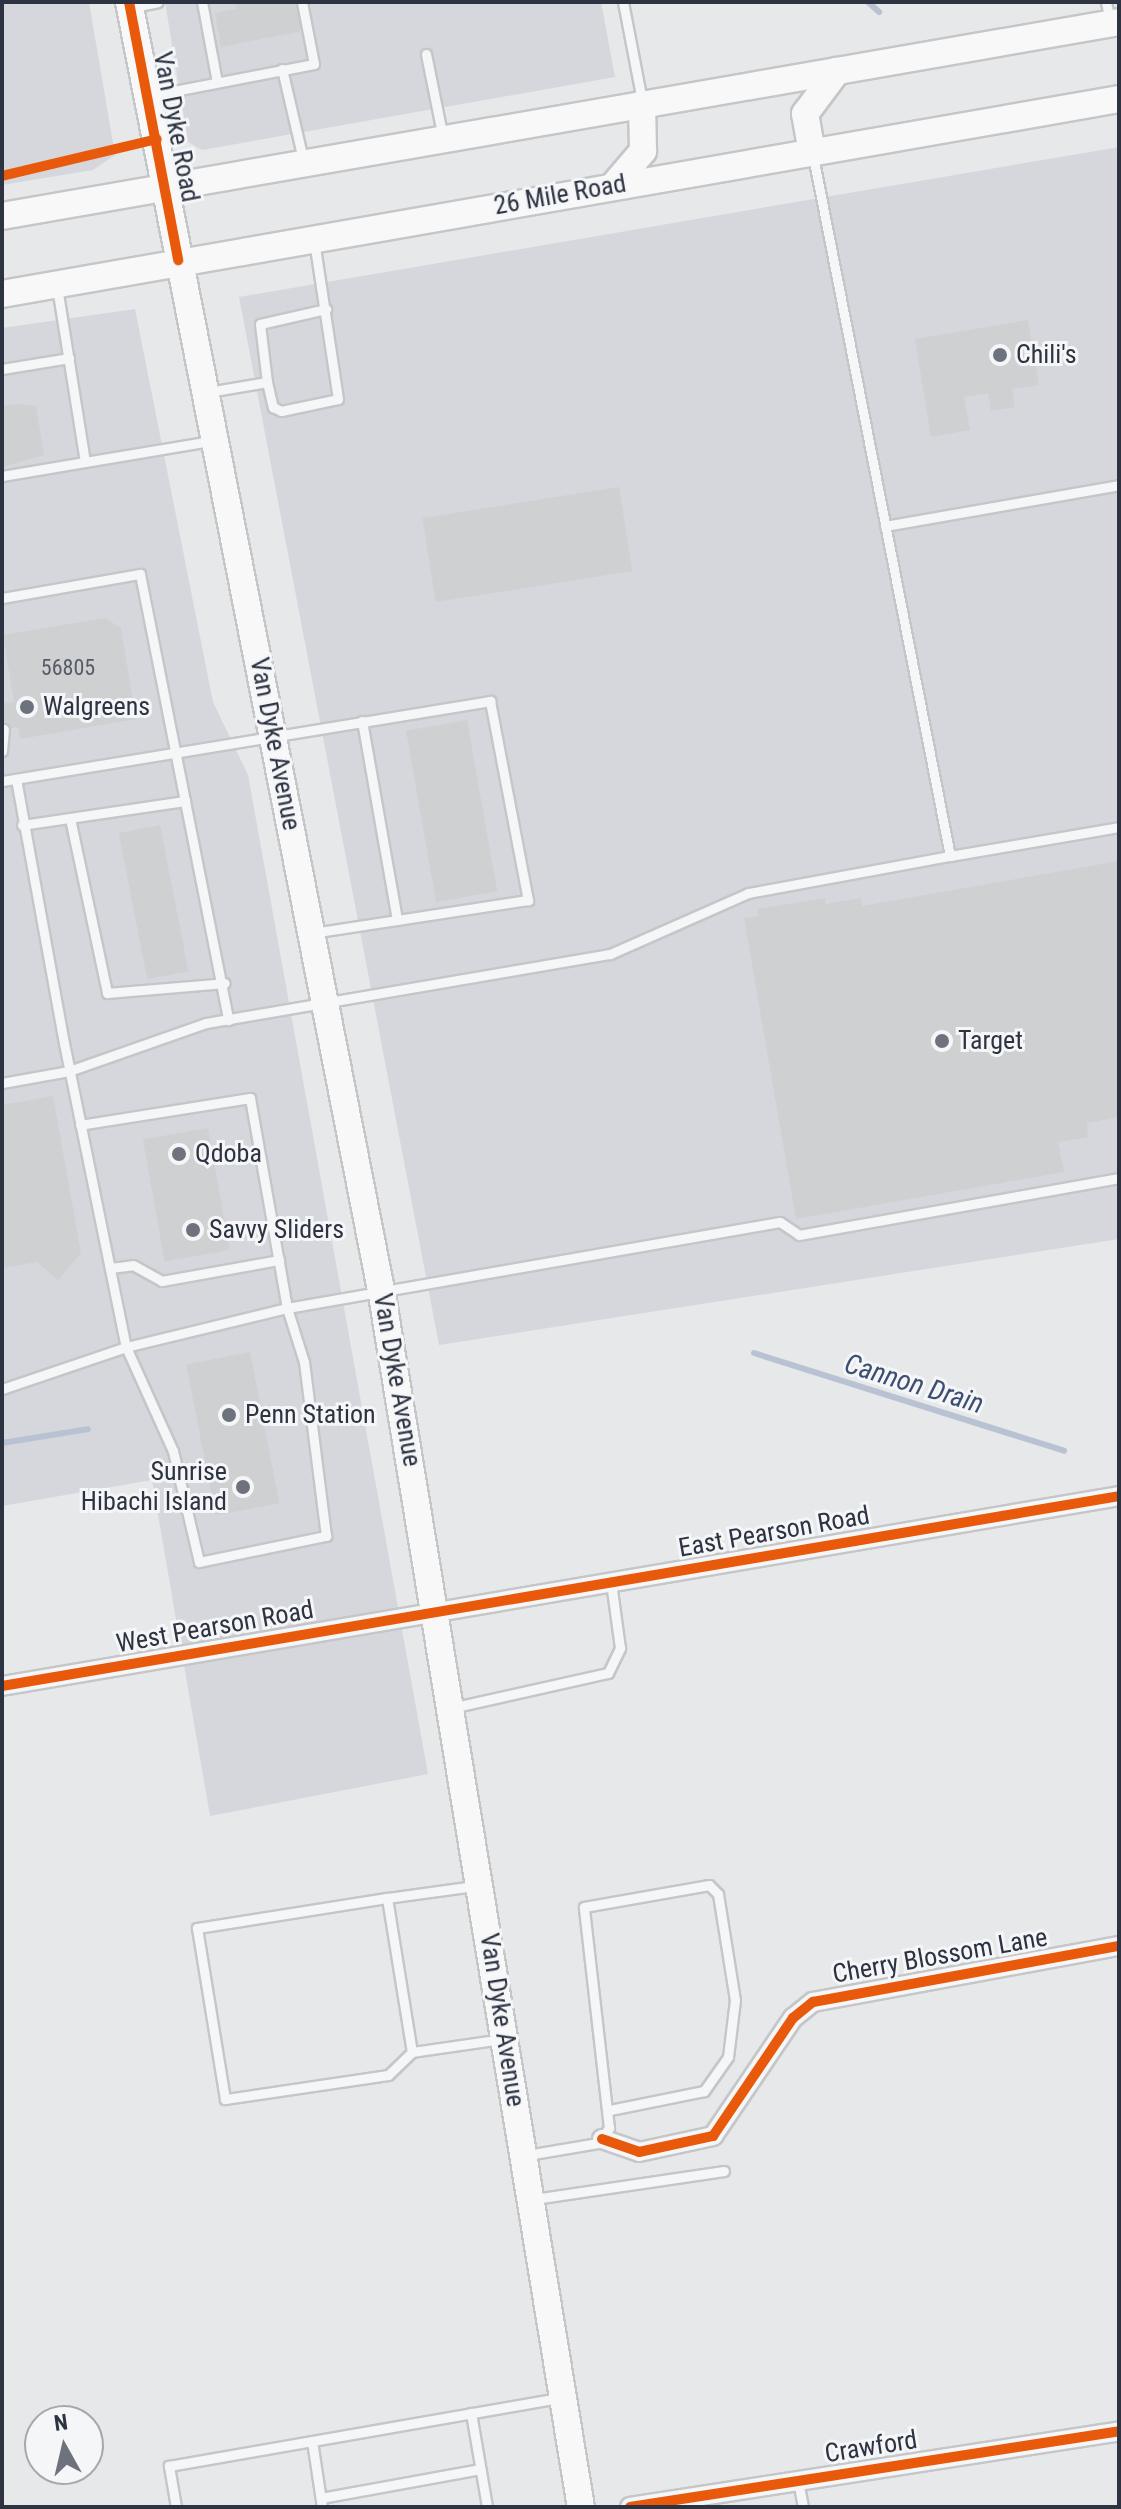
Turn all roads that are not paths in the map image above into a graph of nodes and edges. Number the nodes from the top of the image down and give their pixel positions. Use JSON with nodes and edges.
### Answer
{"nodes":[{"id":1,"x":158,"y":2,"type":"edge"},
{"id":2,"x":202,"y":2,"type":"edge"},
{"id":3,"x":302,"y":2,"type":"edge"},
{"id":4,"x":623,"y":2,"type":"edge"},
{"id":5,"x":130,"y":5,"type":"edge"},
{"id":6,"x":1112,"y":16,"type":"edge"},
{"id":7,"x":426,"y":54,"type":"dead end"},
{"id":8,"x":282,"y":69,"type":"junction"},
{"id":9,"x":837,"y":71,"type":"junction"},
{"id":10,"x":217,"y":82,"type":"junction"},
{"id":11,"x":148,"y":96,"type":"junction"},
{"id":12,"x":1119,"y":99,"type":"edge"},
{"id":13,"x":642,"y":104,"type":"junction"},
{"id":14,"x":443,"y":138,"type":"junction"},
{"id":15,"x":812,"y":153,"type":"junction"},
{"id":16,"x":303,"y":162,"type":"junction"},
{"id":17,"x":166,"y":185,"type":"junction"},
{"id":18,"x":614,"y":185,"type":"junction"},
{"id":19,"x":2,"y":216,"type":"edge"},
{"id":20,"x":314,"y":237,"type":"junction"},
{"id":21,"x":178,"y":260,"type":"junction"},
{"id":22,"x":56,"y":285,"type":"junction"},
{"id":23,"x":2,"y":294,"type":"edge"},
{"id":24,"x":326,"y":309,"type":"junction"},
{"id":25,"x":69,"y":358,"type":"junction"},
{"id":26,"x":2,"y":369,"type":"edge"},
{"id":27,"x":267,"y":382,"type":"junction"},
{"id":28,"x":205,"y":393,"type":"junction"},
{"id":29,"x":214,"y":440,"type":"junction"},
{"id":30,"x":85,"y":462,"type":"junction"},
{"id":31,"x":2,"y":476,"type":"edge"},
{"id":32,"x":1119,"y":485,"type":"edge"},
{"id":33,"x":885,"y":526,"type":"junction"},
{"id":34,"x":2,"y":598,"type":"edge"},
{"id":35,"x":362,"y":721,"type":"junction"},
{"id":36,"x":4,"y":729,"type":"edge"},
{"id":37,"x":273,"y":735,"type":"junction"},
{"id":38,"x":2,"y":751,"type":"edge"},
{"id":39,"x":172,"y":751,"type":"junction"},
{"id":40,"x":16,"y":779,"type":"junction"},
{"id":41,"x":2,"y":781,"type":"edge"},
{"id":42,"x":185,"y":801,"type":"junction"},
{"id":43,"x":71,"y":823,"type":"junction"},
{"id":44,"x":22,"y":825,"type":"junction"},
{"id":45,"x":1119,"y":827,"type":"edge"},
{"id":46,"x":950,"y":856,"type":"junction"},
{"id":47,"x":397,"y":920,"type":"junction"},
{"id":48,"x":313,"y":933,"type":"junction"},
{"id":49,"x":225,"y":983,"type":"junction"},
{"id":50,"x":327,"y":1006,"type":"junction"},
{"id":51,"x":228,"y":1020,"type":"junction"},
{"id":52,"x":69,"y":1071,"type":"junction"},
{"id":53,"x":2,"y":1083,"type":"edge"},
{"id":54,"x":80,"y":1125,"type":"junction"},
{"id":55,"x":1119,"y":1178,"type":"edge"},
{"id":56,"x":279,"y":1260,"type":"junction"},
{"id":57,"x":110,"y":1268,"type":"junction"},
{"id":58,"x":382,"y":1295,"type":"junction"},
{"id":59,"x":287,"y":1308,"type":"junction"},
{"id":60,"x":126,"y":1347,"type":"junction"},
{"id":61,"x":2,"y":1389,"type":"edge"},
{"id":62,"x":1119,"y":1496,"type":"edge"},
{"id":63,"x":611,"y":1582,"type":"junction"},
{"id":64,"x":436,"y":1612,"type":"junction"},
{"id":65,"x":2,"y":1686,"type":"edge"},
{"id":66,"x":451,"y":1708,"type":"junction"},
{"id":67,"x":480,"y":1885,"type":"junction"},
{"id":68,"x":387,"y":1898,"type":"junction"},
{"id":69,"x":1119,"y":1946,"type":"edge"},
{"id":70,"x":505,"y":2039,"type":"junction"},
{"id":71,"x":412,"y":2052,"type":"junction"},
{"id":72,"x":610,"y":2110,"type":"junction"},
{"id":73,"x":602,"y":2139,"type":"junction"},
{"id":74,"x":524,"y":2155,"type":"junction"},
{"id":75,"x":724,"y":2171,"type":"dead end"},
{"id":76,"x":531,"y":2199,"type":"junction"},
{"id":77,"x":563,"y":2397,"type":"junction"},
{"id":78,"x":471,"y":2413,"type":"junction"},
{"id":79,"x":1119,"y":2431,"type":"edge"},
{"id":80,"x":312,"y":2441,"type":"junction"},
{"id":81,"x":480,"y":2469,"type":"junction"},
{"id":82,"x":798,"y":2481,"type":"junction"},
{"id":83,"x":322,"y":2502,"type":"edge"},
{"id":84,"x":176,"y":2507,"type":"edge"},
{"id":85,"x":487,"y":2507,"type":"edge"},
{"id":86,"x":581,"y":2507,"type":"edge"},
{"id":87,"x":630,"y":2507,"type":"edge"},
{"id":88,"x":803,"y":2507,"type":"edge"}],
"edges":[{"from":1,"to":5,"type":"lane"},
{"from":2,"to":10,"type":"lane"},
{"from":3,"to":8,"type":"lane"},
{"from":4,"to":13,"type":"lane"},
{"from":5,"to":11,"type":"main road","name":"Van Dyke Road"},
{"from":6,"to":9,"type":"main road"},
{"from":7,"to":14,"type":"lane"},
{"from":8,"to":10,"type":"lane"},
{"from":8,"to":16,"type":"lane"},
{"from":9,"to":13,"type":"main road"},
{"from":9,"to":15,"type":"main road"},
{"from":10,"to":11,"type":"lane"},
{"from":11,"to":17,"type":"main road","name":"Van Dyke Road"},
{"from":12,"to":15,"type":"main road","name":"26 Mile Road"},
{"from":13,"to":14,"type":"main road"},
{"from":13,"to":18,"type":"main road"},
{"from":14,"to":16,"type":"main road"},
{"from":15,"to":18,"type":"main road","name":"26 Mile Road"},
{"from":15,"to":33,"type":"lane"},
{"from":16,"to":17,"type":"main road"},
{"from":17,"to":19,"type":"main road"},
{"from":17,"to":21,"type":"main road","name":"Van Dyke Road"},
{"from":18,"to":20,"type":"main road","name":"26 Mile Road"},
{"from":20,"to":21,"type":"main road","name":"26 Mile Road"},
{"from":20,"to":24,"type":"lane"},
{"from":21,"to":22,"type":"main road","name":"26 Mile Road"},
{"from":21,"to":28,"type":"main road","name":"Van Dyke Avenue"},
{"from":22,"to":23,"type":"main road","name":"26 Mile Road"},
{"from":22,"to":25,"type":"lane"},
{"from":24,"to":27,"type":"lane"},
{"from":24,"to":27,"type":"lane"},
{"from":25,"to":26,"type":"lane"},
{"from":25,"to":30,"type":"lane"},
{"from":27,"to":28,"type":"lane"},
{"from":28,"to":29,"type":"main road","name":"Van Dyke Avenue"},
{"from":29,"to":30,"type":"lane"},
{"from":29,"to":37,"type":"main road","name":"Van Dyke Avenue"},
{"from":30,"to":31,"type":"lane"},
{"from":32,"to":33,"type":"lane"},
{"from":33,"to":46,"type":"lane"},
{"from":34,"to":39,"type":"lane"},
{"from":35,"to":37,"type":"lane"},
{"from":35,"to":47,"type":"lane"},
{"from":35,"to":47,"type":"lane"},
{"from":36,"to":38,"type":"lane"},
{"from":37,"to":39,"type":"lane"},
{"from":37,"to":48,"type":"main road","name":"Van Dyke Avenue"},
{"from":39,"to":40,"type":"lane"},
{"from":39,"to":42,"type":"lane"},
{"from":40,"to":41,"type":"lane"},
{"from":40,"to":44,"type":"lane"},
{"from":42,"to":43,"type":"lane"},
{"from":42,"to":49,"type":"lane"},
{"from":43,"to":44,"type":"lane"},
{"from":43,"to":49,"type":"lane"},
{"from":44,"to":52,"type":"lane"},
{"from":45,"to":46,"type":"lane"},
{"from":46,"to":50,"type":"lane"},
{"from":47,"to":48,"type":"lane"},
{"from":48,"to":50,"type":"main road","name":"Van Dyke Avenue"},
{"from":49,"to":51,"type":"lane"},
{"from":50,"to":51,"type":"lane"},
{"from":50,"to":58,"type":"main road","name":"Van Dyke Avenue"},
{"from":51,"to":52,"type":"lane"},
{"from":52,"to":53,"type":"lane"},
{"from":52,"to":54,"type":"lane"},
{"from":54,"to":56,"type":"lane"},
{"from":54,"to":57,"type":"lane"},
{"from":55,"to":58,"type":"lane"},
{"from":56,"to":57,"type":"lane"},
{"from":56,"to":59,"type":"lane"},
{"from":57,"to":60,"type":"lane"},
{"from":58,"to":59,"type":"lane"},
{"from":58,"to":64,"type":"main road","name":"Van Dyke Avenue"},
{"from":59,"to":60,"type":"lane"},
{"from":59,"to":60,"type":"lane"},
{"from":60,"to":61,"type":"lane"},
{"from":62,"to":63,"type":"street","name":"East Pearson Road"},
{"from":63,"to":64,"type":"street","name":"East Pearson Road"},
{"from":63,"to":66,"type":"lane"},
{"from":64,"to":65,"type":"street","name":"West Pearson Road"},
{"from":64,"to":66,"type":"main road","name":"Van Dyke Avenue"},
{"from":66,"to":67,"type":"main road","name":"Van Dyke Avenue"},
{"from":67,"to":68,"type":"lane"},
{"from":67,"to":70,"type":"main road","name":"Van Dyke Avenue"},
{"from":68,"to":71,"type":"lane"},
{"from":68,"to":71,"type":"lane"},
{"from":69,"to":73,"type":"street","name":"Cherry Blossom Lane"},
{"from":70,"to":71,"type":"lane"},
{"from":70,"to":74,"type":"main road","name":"Van Dyke Avenue"},
{"from":72,"to":72,"type":"lane"},
{"from":72,"to":73,"type":"lane"},
{"from":73,"to":74,"type":"lane"},
{"from":74,"to":76,"type":"main road","name":"Van Dyke Avenue"},
{"from":75,"to":76,"type":"lane"},
{"from":76,"to":77,"type":"main road","name":"Van Dyke Avenue"},
{"from":77,"to":78,"type":"lane"},
{"from":77,"to":86,"type":"main road","name":"Van Dyke Avenue"},
{"from":78,"to":80,"type":"lane"},
{"from":78,"to":81,"type":"lane"},
{"from":79,"to":82,"type":"street","name":"Crawford"},
{"from":80,"to":83,"type":"lane"},
{"from":80,"to":84,"type":"lane"},
{"from":81,"to":83,"type":"lane"},
{"from":81,"to":85,"type":"lane"},
{"from":82,"to":87,"type":"street","name":"Crawford"},
{"from":82,"to":88,"type":"lane"}]}
